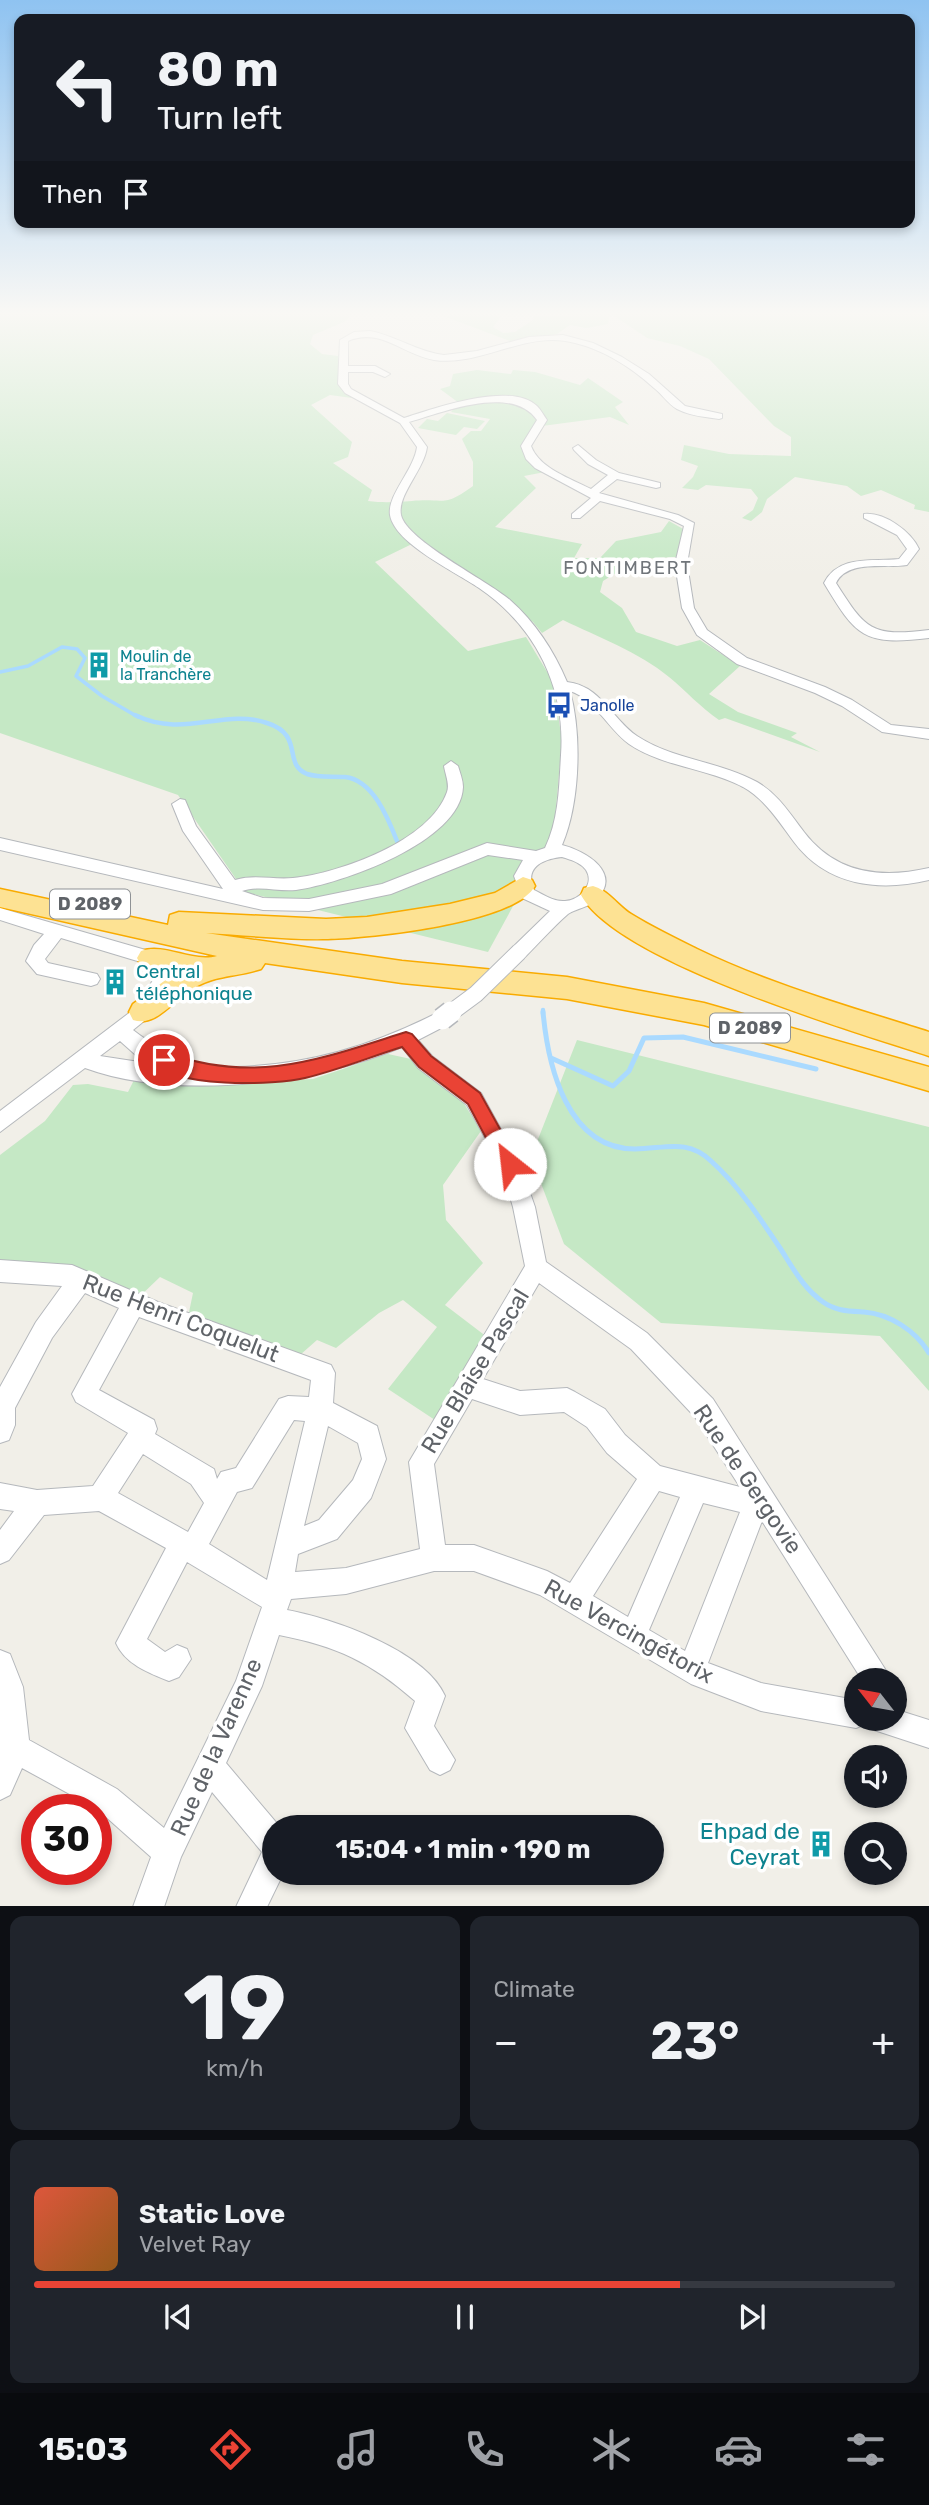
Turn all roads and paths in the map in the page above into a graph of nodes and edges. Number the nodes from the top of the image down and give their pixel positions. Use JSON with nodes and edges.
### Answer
{"nodes":[{"id":1,"x":367,"y":402,"type":"edge"},
{"id":2,"x":471,"y":402,"type":"edge"},
{"id":3,"x":514,"y":402,"type":"edge"},
{"id":4,"x":676,"y":402,"type":"edge"},
{"id":5,"x":719,"y":416,"type":"dead end"},
{"id":6,"x":408,"y":426,"type":"junction"},
{"id":7,"x":578,"y":448,"type":"dead end"},
{"id":8,"x":615,"y":475,"type":"junction"},
{"id":9,"x":656,"y":485,"type":"dead end"},
{"id":10,"x":595,"y":495,"type":"junction"},
{"id":11,"x":576,"y":516,"type":"dead end"},
{"id":12,"x":868,"y":516,"type":"dead end"},
{"id":13,"x":929,"y":634,"type":"edge"},
{"id":14,"x":562,"y":686,"type":"junction"},
{"id":15,"x":929,"y":734,"type":"edge"},
{"id":16,"x":451,"y":766,"type":"dead end"},
{"id":17,"x":180,"y":804,"type":"dead end"},
{"id":18,"x":566,"y":806,"type":"junction"},
{"id":19,"x":0,"y":844,"type":"edge"},
{"id":20,"x":543,"y":854,"type":"junction"},
{"id":21,"x":574,"y":854,"type":"junction"},
{"id":22,"x":460,"y":859,"type":"junction"},
{"id":23,"x":929,"y":874,"type":"edge"},
{"id":24,"x":0,"y":884,"type":"edge"},
{"id":25,"x":527,"y":887,"type":"junction"},
{"id":26,"x":235,"y":893,"type":"junction"},
{"id":27,"x":593,"y":895,"type":"junction"},
{"id":28,"x":0,"y":898,"type":"edge"},
{"id":29,"x":564,"y":908,"type":"junction"},
{"id":30,"x":0,"y":914,"type":"edge"},
{"id":31,"x":179,"y":922,"type":"junction"},
{"id":32,"x":58,"y":930,"type":"junction"},
{"id":33,"x":519,"y":952,"type":"junction"},
{"id":34,"x":150,"y":958,"type":"junction"},
{"id":35,"x":204,"y":968,"type":"junction"},
{"id":36,"x":402,"y":972,"type":"junction"},
{"id":37,"x":91,"y":979,"type":"dead end"},
{"id":38,"x":143,"y":1012,"type":"junction"},
{"id":39,"x":119,"y":1029,"type":"junction"},
{"id":40,"x":406,"y":1039,"type":"junction"},
{"id":41,"x":929,"y":1044,"type":"edge"},
{"id":42,"x":82,"y":1058,"type":"junction"},
{"id":43,"x":929,"y":1063,"type":"edge"},
{"id":44,"x":226,"y":1076,"type":"junction"},
{"id":45,"x":929,"y":1079,"type":"edge"},
{"id":46,"x":0,"y":1123,"type":"edge"},
{"id":47,"x":536,"y":1268,"type":"junction"},
{"id":48,"x":0,"y":1270,"type":"edge"},
{"id":49,"x":81,"y":1279,"type":"junction"},
{"id":50,"x":134,"y":1303,"type":"junction"},
{"id":51,"x":468,"y":1386,"type":"junction"},
{"id":52,"x":320,"y":1409,"type":"junction"},
{"id":53,"x":0,"y":1431,"type":"edge"},
{"id":54,"x":139,"y":1438,"type":"junction"},
{"id":55,"x":653,"y":1477,"type":"junction"},
{"id":56,"x":696,"y":1488,"type":"junction"},
{"id":57,"x":0,"y":1496,"type":"edge"},
{"id":58,"x":100,"y":1498,"type":"junction"},
{"id":59,"x":218,"y":1501,"type":"junction"},
{"id":60,"x":37,"y":1503,"type":"junction"},
{"id":61,"x":761,"y":1504,"type":"junction"},
{"id":62,"x":288,"y":1545,"type":"junction"},
{"id":63,"x":186,"y":1548,"type":"junction"},
{"id":64,"x":0,"y":1551,"type":"edge"},
{"id":65,"x":434,"y":1558,"type":"junction"},
{"id":66,"x":574,"y":1601,"type":"junction"},
{"id":67,"x":275,"y":1603,"type":"junction"},
{"id":68,"x":633,"y":1636,"type":"junction"},
{"id":69,"x":177,"y":1659,"type":"dead end"},
{"id":70,"x":0,"y":1664,"type":"edge"},
{"id":71,"x":870,"y":1668,"type":"edge"},
{"id":72,"x":691,"y":1671,"type":"junction"},
{"id":73,"x":844,"y":1712,"type":"edge"},
{"id":74,"x":907,"y":1726,"type":"edge"},
{"id":75,"x":929,"y":1734,"type":"edge"},
{"id":76,"x":16,"y":1748,"type":"junction"},
{"id":77,"x":440,"y":1759,"type":"dead end"},
{"id":78,"x":211,"y":1768,"type":"junction"},
{"id":79,"x":0,"y":1785,"type":"edge"},
{"id":80,"x":262,"y":1829,"type":"edge"},
{"id":81,"x":168,"y":1852,"type":"junction"},
{"id":82,"x":262,"y":1884,"type":"edge"},
{"id":83,"x":148,"y":1906,"type":"edge"},
{"id":84,"x":251,"y":1906,"type":"edge"}],
"edges":[{"from":1,"to":6,"type":"street"},
{"from":2,"to":6,"type":"street"},
{"from":3,"to":10,"type":"street"},
{"from":4,"to":5,"type":"street"},
{"from":6,"to":14,"type":"street"},
{"from":7,"to":8,"type":"street"},
{"from":8,"to":9,"type":"street"},
{"from":8,"to":10,"type":"street"},
{"from":10,"to":11,"type":"street"},
{"from":10,"to":15,"type":"street"},
{"from":12,"to":13,"type":"street"},
{"from":14,"to":18,"type":"street"},
{"from":14,"to":23,"type":"street"},
{"from":16,"to":26,"type":"street"},
{"from":17,"to":26,"type":"street"},
{"from":18,"to":20,"type":"street"},
{"from":18,"to":21,"type":"street"},
{"from":19,"to":26,"type":"street"},
{"from":20,"to":21,"type":"street"},
{"from":20,"to":22,"type":"street"},
{"from":20,"to":25,"type":"street"},
{"from":21,"to":27,"type":"street"},
{"from":22,"to":25,"type":"street"},
{"from":22,"to":26,"type":"street"},
{"from":24,"to":31,"type":"highway","number":"D 2089"},
{"from":25,"to":29,"type":"street"},
{"from":25,"to":31,"type":"highway"},
{"from":25,"to":33,"type":"street"},
{"from":27,"to":29,"type":"street"},
{"from":27,"to":41,"type":"highway"},
{"from":28,"to":36,"type":"highway","number":"D 2089"},
{"from":29,"to":33,"type":"street"},
{"from":30,"to":32,"type":"street"},
{"from":31,"to":43,"type":"highway","number":"D 2089"},
{"from":32,"to":34,"type":"street"},
{"from":32,"to":37,"type":"street"},
{"from":33,"to":40,"type":"street","bridge":true},
{"from":34,"to":35,"type":"highway"},
{"from":34,"to":38,"type":"street"},
{"from":35,"to":36,"type":"highway"},
{"from":35,"to":38,"type":"highway"},
{"from":36,"to":45,"type":"highway","number":"D 2089"},
{"from":38,"to":39,"type":"street"},
{"from":39,"to":42,"type":"street"},
{"from":39,"to":44,"type":"street"},
{"from":40,"to":44,"type":"street"},
{"from":40,"to":47,"type":"street"},
{"from":42,"to":44,"type":"street"},
{"from":42,"to":46,"type":"street"},
{"from":47,"to":51,"type":"street","name":"Rue Blaise Pascal"},
{"from":47,"to":61,"type":"street","name":"Rue de Gergovie"},
{"from":48,"to":49,"type":"street","name":"Rue Henri Coquelut"},
{"from":49,"to":50,"type":"street","name":"Rue Henri Coquelut"},
{"from":49,"to":53,"type":"street"},
{"from":50,"to":52,"type":"street","name":"Rue Henri Coquelut"},
{"from":50,"to":54,"type":"street"},
{"from":51,"to":55,"type":"street"},
{"from":51,"to":65,"type":"street","name":"Rue Blaise Pascal"},
{"from":52,"to":59,"type":"street"},
{"from":52,"to":62,"type":"street","name":"Rue de la Varenne"},
{"from":52,"to":62,"type":"street"},
{"from":54,"to":58,"type":"street"},
{"from":54,"to":59,"type":"street"},
{"from":55,"to":56,"type":"street"},
{"from":55,"to":66,"type":"street"},
{"from":56,"to":61,"type":"street"},
{"from":56,"to":68,"type":"street"},
{"from":57,"to":60,"type":"street"},
{"from":58,"to":60,"type":"street"},
{"from":58,"to":63,"type":"street"},
{"from":59,"to":63,"type":"street"},
{"from":60,"to":64,"type":"street"},
{"from":61,"to":71,"type":"street","name":"Rue de Gergovie"},
{"from":61,"to":72,"type":"street"},
{"from":62,"to":67,"type":"street","name":"Rue de la Varenne"},
{"from":63,"to":67,"type":"street"},
{"from":63,"to":69,"type":"street"},
{"from":65,"to":66,"type":"street","name":"Rue Vercingétorix"},
{"from":65,"to":67,"type":"street","name":"Rue Vercingétorix"},
{"from":66,"to":68,"type":"street","name":"Rue Vercingétorix"},
{"from":67,"to":77,"type":"street"},
{"from":67,"to":78,"type":"street","name":"Rue de la Varenne"},
{"from":68,"to":72,"type":"street","name":"Rue Vercingétorix"},
{"from":70,"to":76,"type":"street"},
{"from":72,"to":73,"type":"street","name":"Rue Vercingétorix"},
{"from":74,"to":75,"type":"street"},
{"from":76,"to":79,"type":"street"},
{"from":76,"to":81,"type":"street"},
{"from":78,"to":80,"type":"street"},
{"from":78,"to":81,"type":"street","name":"Rue de la Varenne"},
{"from":81,"to":83,"type":"street","name":"Rue de la Varenne"},
{"from":82,"to":84,"type":"street"}]}
